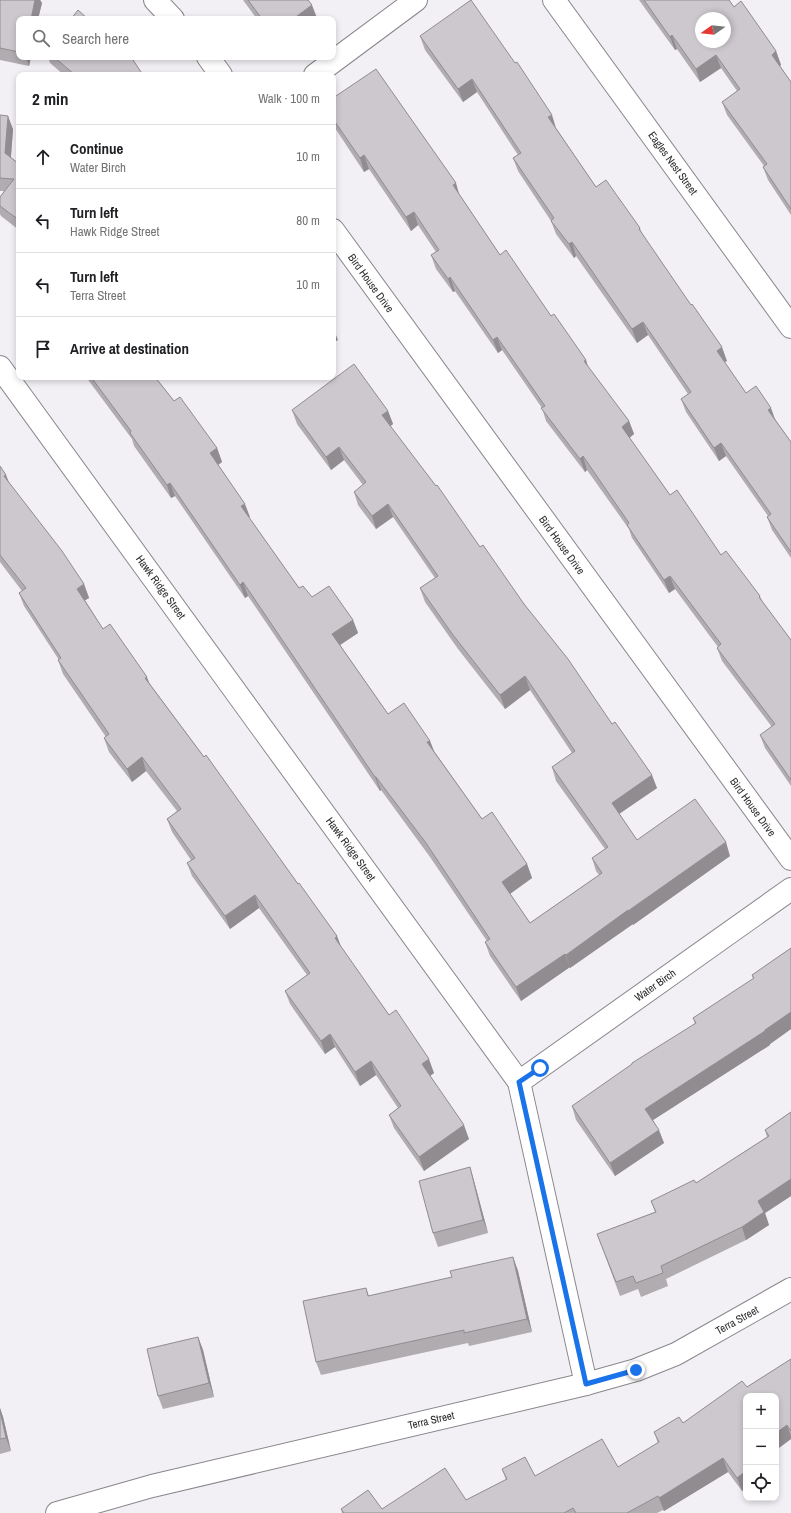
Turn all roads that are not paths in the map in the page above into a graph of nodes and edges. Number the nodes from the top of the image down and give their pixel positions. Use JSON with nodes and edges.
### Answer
{"nodes":[{"id":1,"x":155,"y":0,"type":"edge"},
{"id":2,"x":416,"y":0,"type":"edge"},
{"id":3,"x":554,"y":0,"type":"edge"},
{"id":4,"x":170,"y":16,"type":"edge"},
{"id":5,"x":336,"y":59,"type":"edge"},
{"id":6,"x":210,"y":60,"type":"edge"},
{"id":7,"x":335,"y":60,"type":"edge"},
{"id":8,"x":219,"y":72,"type":"edge"},
{"id":9,"x":319,"y":72,"type":"edge"},
{"id":10,"x":336,"y":234,"type":"edge"},
{"id":11,"x":791,"y":327,"type":"edge"},
{"id":12,"x":0,"y":367,"type":"edge"},
{"id":13,"x":791,"y":859,"type":"edge"},
{"id":14,"x":791,"y":889,"type":"edge"},
{"id":15,"x":519,"y":1082,"type":"junction"},
{"id":16,"x":791,"y":1289,"type":"edge"},
{"id":17,"x":586,"y":1384,"type":"junction"},
{"id":18,"x":57,"y":1513,"type":"edge"}],
"edges":[{"from":1,"to":4,"type":"street"},
{"from":2,"to":5,"type":"street"},
{"from":3,"to":11,"type":"street","name":"Eagles Nest Street"},
{"from":6,"to":8,"type":"street"},
{"from":7,"to":9,"type":"street"},
{"from":10,"to":13,"type":"street","name":"Bird House Drive"},
{"from":12,"to":15,"type":"street","name":"Hawk Ridge Street"},
{"from":14,"to":15,"type":"street","name":"Water Birch"},
{"from":15,"to":17,"type":"street","name":"Hawk Ridge Street"},
{"from":16,"to":17,"type":"street","name":"Terra Street"},
{"from":17,"to":18,"type":"street","name":"Terra Street"}]}
